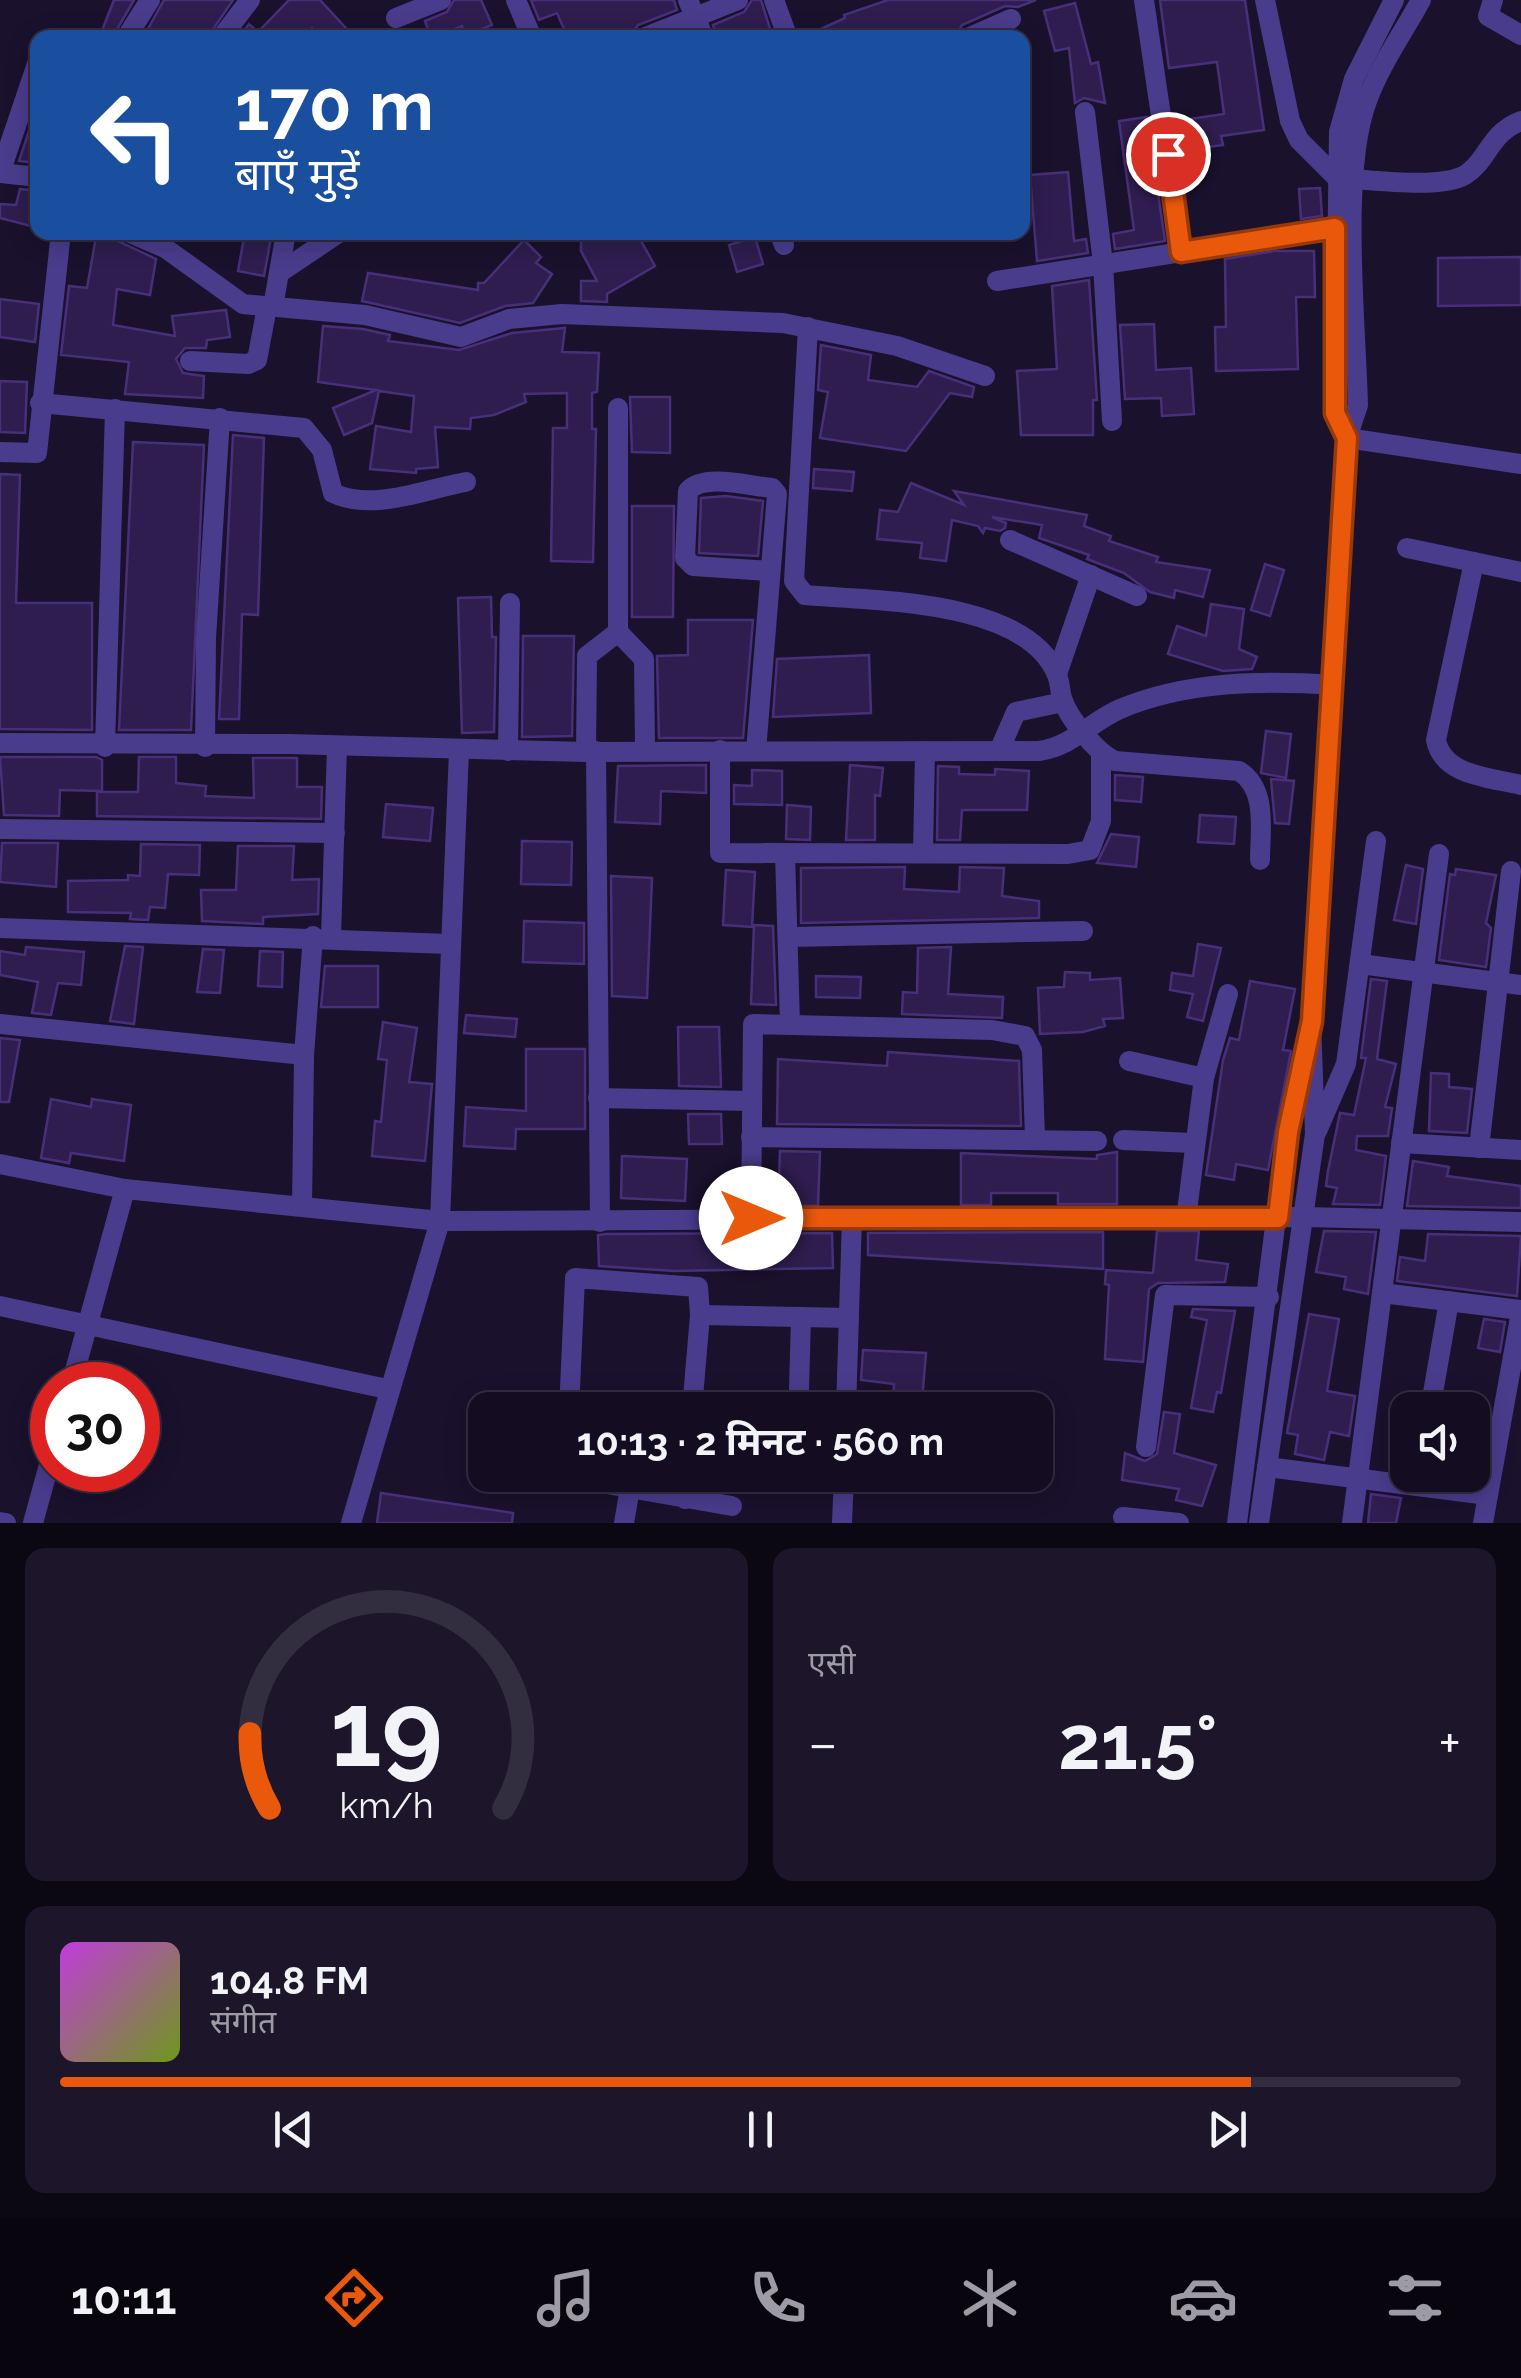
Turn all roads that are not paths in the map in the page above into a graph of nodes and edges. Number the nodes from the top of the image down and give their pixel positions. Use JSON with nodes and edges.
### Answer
{"nodes":[{"id":1,"x":150,"y":0,"type":"edge"},
{"id":2,"x":250,"y":0,"type":"edge"},
{"id":3,"x":441,"y":0,"type":"edge"},
{"id":4,"x":516,"y":0,"type":"edge"},
{"id":5,"x":738,"y":0,"type":"edge"},
{"id":6,"x":774,"y":0,"type":"edge"},
{"id":7,"x":1144,"y":0,"type":"edge"},
{"id":8,"x":1266,"y":0,"type":"edge"},
{"id":9,"x":1394,"y":0,"type":"edge"},
{"id":10,"x":1421,"y":0,"type":"edge"},
{"id":11,"x":1492,"y":0,"type":"edge"},
{"id":12,"x":691,"y":7,"type":"edge"},
{"id":13,"x":396,"y":18,"type":"dead end"},
{"id":14,"x":1011,"y":20,"type":"dead end"},
{"id":15,"x":131,"y":30,"type":"edge"},
{"id":16,"x":226,"y":30,"type":"edge"},
{"id":17,"x":529,"y":30,"type":"edge"},
{"id":18,"x":655,"y":30,"type":"edge"},
{"id":19,"x":785,"y":30,"type":"edge"},
{"id":20,"x":987,"y":30,"type":"edge"},
{"id":21,"x":1521,"y":36,"type":"edge"},
{"id":22,"x":30,"y":85,"type":"edge"},
{"id":23,"x":1085,"y":112,"type":"dead end"},
{"id":24,"x":1521,"y":121,"type":"edge"},
{"id":25,"x":0,"y":173,"type":"edge"},
{"id":26,"x":30,"y":177,"type":"edge"},
{"id":27,"x":1345,"y":178,"type":"junction"},
{"id":28,"x":1335,"y":228,"type":"junction"},
{"id":29,"x":60,"y":240,"type":"edge"},
{"id":30,"x":147,"y":240,"type":"edge"},
{"id":31,"x":285,"y":240,"type":"edge"},
{"id":32,"x":328,"y":240,"type":"edge"},
{"id":33,"x":1181,"y":252,"type":"junction"},
{"id":34,"x":1103,"y":264,"type":"junction"},
{"id":35,"x":279,"y":273,"type":"junction"},
{"id":36,"x":997,"y":280,"type":"dead end"},
{"id":37,"x":270,"y":307,"type":"junction"},
{"id":38,"x":808,"y":327,"type":"junction"},
{"id":39,"x":190,"y":361,"type":"dead end"},
{"id":40,"x":985,"y":376,"type":"dead end"},
{"id":41,"x":40,"y":403,"type":"junction"},
{"id":42,"x":618,"y":408,"type":"dead end"},
{"id":43,"x":114,"y":409,"type":"junction"},
{"id":44,"x":220,"y":418,"type":"junction"},
{"id":45,"x":1112,"y":420,"type":"dead end"},
{"id":46,"x":1347,"y":438,"type":"junction"},
{"id":47,"x":0,"y":452,"type":"edge"},
{"id":48,"x":1521,"y":464,"type":"edge"},
{"id":49,"x":466,"y":482,"type":"dead end"},
{"id":50,"x":1010,"y":540,"type":"dead end"},
{"id":51,"x":1407,"y":548,"type":"dead end"},
{"id":52,"x":1474,"y":562,"type":"junction"},
{"id":53,"x":770,"y":571,"type":"junction"},
{"id":54,"x":1521,"y":572,"type":"edge"},
{"id":55,"x":1091,"y":575,"type":"junction"},
{"id":56,"x":1138,"y":596,"type":"dead end"},
{"id":57,"x":510,"y":604,"type":"dead end"},
{"id":58,"x":618,"y":632,"type":"junction"},
{"id":59,"x":1057,"y":674,"type":"junction"},
{"id":60,"x":1334,"y":685,"type":"junction"},
{"id":61,"x":1063,"y":702,"type":"junction"},
{"id":62,"x":1086,"y":732,"type":"junction"},
{"id":63,"x":0,"y":743,"type":"edge"},
{"id":64,"x":204,"y":746,"type":"junction"},
{"id":65,"x":337,"y":746,"type":"junction"},
{"id":66,"x":105,"y":747,"type":"junction"},
{"id":67,"x":459,"y":750,"type":"junction"},
{"id":68,"x":508,"y":750,"type":"junction"},
{"id":69,"x":645,"y":750,"type":"junction"},
{"id":70,"x":720,"y":750,"type":"junction"},
{"id":71,"x":756,"y":750,"type":"junction"},
{"id":72,"x":925,"y":751,"type":"junction"},
{"id":73,"x":999,"y":751,"type":"junction"},
{"id":74,"x":591,"y":752,"type":"junction"},
{"id":75,"x":1101,"y":752,"type":"junction"},
{"id":76,"x":1521,"y":785,"type":"edge"},
{"id":77,"x":0,"y":830,"type":"edge"},
{"id":78,"x":335,"y":833,"type":"junction"},
{"id":79,"x":1376,"y":841,"type":"dead end"},
{"id":80,"x":923,"y":852,"type":"junction"},
{"id":81,"x":785,"y":853,"type":"junction"},
{"id":82,"x":1439,"y":854,"type":"dead end"},
{"id":83,"x":1260,"y":860,"type":"dead end"},
{"id":84,"x":1511,"y":871,"type":"dead end"},
{"id":85,"x":0,"y":928,"type":"edge"},
{"id":86,"x":1083,"y":931,"type":"dead end"},
{"id":87,"x":322,"y":937,"type":"junction"},
{"id":88,"x":790,"y":937,"type":"junction"},
{"id":89,"x":450,"y":944,"type":"junction"},
{"id":90,"x":1360,"y":964,"type":"junction"},
{"id":91,"x":1425,"y":972,"type":"junction"},
{"id":92,"x":1495,"y":981,"type":"junction"},
{"id":93,"x":1521,"y":984,"type":"edge"},
{"id":94,"x":1228,"y":994,"type":"dead end"},
{"id":95,"x":1312,"y":1021,"type":"junction"},
{"id":96,"x":0,"y":1024,"type":"edge"},
{"id":97,"x":790,"y":1024,"type":"junction"},
{"id":98,"x":304,"y":1055,"type":"junction"},
{"id":99,"x":1130,"y":1061,"type":"dead end"},
{"id":100,"x":1204,"y":1078,"type":"junction"},
{"id":101,"x":598,"y":1098,"type":"junction"},
{"id":102,"x":751,"y":1100,"type":"junction"},
{"id":103,"x":1316,"y":1134,"type":"junction"},
{"id":104,"x":751,"y":1137,"type":"junction"},
{"id":105,"x":1035,"y":1138,"type":"junction"},
{"id":106,"x":1097,"y":1140,"type":"dead end"},
{"id":107,"x":1123,"y":1140,"type":"dead end"},
{"id":108,"x":1193,"y":1143,"type":"junction"},
{"id":109,"x":1401,"y":1143,"type":"junction"},
{"id":110,"x":1479,"y":1148,"type":"junction"},
{"id":111,"x":1521,"y":1150,"type":"edge"},
{"id":112,"x":0,"y":1164,"type":"edge"},
{"id":113,"x":125,"y":1189,"type":"junction"},
{"id":114,"x":302,"y":1207,"type":"junction"},
{"id":115,"x":751,"y":1218,"type":"junction"},
{"id":116,"x":852,"y":1218,"type":"junction"},
{"id":117,"x":1278,"y":1218,"type":"junction"},
{"id":118,"x":1304,"y":1218,"type":"junction"},
{"id":119,"x":1186,"y":1219,"type":"junction"},
{"id":120,"x":440,"y":1221,"type":"junction"},
{"id":121,"x":1390,"y":1221,"type":"junction"},
{"id":122,"x":600,"y":1222,"type":"junction"},
{"id":123,"x":1521,"y":1222,"type":"edge"},
{"id":124,"x":1382,"y":1293,"type":"junction"},
{"id":125,"x":1269,"y":1296,"type":"junction"},
{"id":126,"x":1449,"y":1301,"type":"junction"},
{"id":127,"x":0,"y":1306,"type":"edge"},
{"id":128,"x":1521,"y":1311,"type":"edge"},
{"id":129,"x":700,"y":1315,"type":"junction"},
{"id":130,"x":801,"y":1318,"type":"junction"},
{"id":131,"x":849,"y":1318,"type":"junction"},
{"id":132,"x":88,"y":1324,"type":"junction"},
{"id":133,"x":77,"y":1362,"type":"edge"},
{"id":134,"x":387,"y":1390,"type":"junction"},
{"id":135,"x":799,"y":1390,"type":"dead end"},
{"id":136,"x":569,"y":1392,"type":"edge"},
{"id":137,"x":694,"y":1392,"type":"edge"},
{"id":138,"x":847,"y":1392,"type":"edge"},
{"id":139,"x":1433,"y":1392,"type":"edge"},
{"id":140,"x":1146,"y":1447,"type":"dead end"},
{"id":141,"x":1267,"y":1468,"type":"junction"},
{"id":142,"x":1359,"y":1478,"type":"junction"},
{"id":143,"x":1390,"y":1479,"type":"edge"},
{"id":144,"x":42,"y":1492,"type":"edge"},
{"id":145,"x":629,"y":1492,"type":"edge"},
{"id":146,"x":650,"y":1492,"type":"edge"},
{"id":147,"x":685,"y":1492,"type":"edge"},
{"id":148,"x":843,"y":1492,"type":"edge"},
{"id":149,"x":1474,"y":1492,"type":"edge"},
{"id":150,"x":1488,"y":1495,"type":"junction"},
{"id":151,"x":684,"y":1499,"type":"junction"},
{"id":152,"x":732,"y":1506,"type":"dead end"},
{"id":153,"x":1123,"y":1517,"type":"dead end"},
{"id":154,"x":34,"y":1523,"type":"edge"},
{"id":155,"x":350,"y":1523,"type":"edge"},
{"id":156,"x":624,"y":1523,"type":"edge"},
{"id":157,"x":842,"y":1523,"type":"edge"},
{"id":158,"x":1179,"y":1523,"type":"edge"},
{"id":159,"x":1238,"y":1523,"type":"edge"},
{"id":160,"x":1259,"y":1523,"type":"edge"},
{"id":161,"x":1352,"y":1523,"type":"edge"},
{"id":162,"x":1485,"y":1523,"type":"edge"}],
"edges":[{"from":1,"to":15,"type":"street"},
{"from":2,"to":16,"type":"street"},
{"from":3,"to":13,"type":"street"},
{"from":4,"to":17,"type":"street"},
{"from":5,"to":12,"type":"street"},
{"from":6,"to":19,"type":"street"},
{"from":7,"to":33,"type":"street"},
{"from":8,"to":27,"type":"street"},
{"from":9,"to":27,"type":"street"},
{"from":10,"to":27,"type":"street"},
{"from":11,"to":21,"type":"street"},
{"from":12,"to":18,"type":"street"},
{"from":14,"to":20,"type":"street"},
{"from":22,"to":25,"type":"street"},
{"from":23,"to":34,"type":"street"},
{"from":24,"to":27,"type":"street"},
{"from":25,"to":26,"type":"street"},
{"from":27,"to":28,"type":"street"},
{"from":27,"to":46,"type":"street"},
{"from":28,"to":33,"type":"street"},
{"from":28,"to":46,"type":"street"},
{"from":29,"to":41,"type":"street"},
{"from":30,"to":37,"type":"street"},
{"from":31,"to":35,"type":"street"},
{"from":32,"to":35,"type":"street"},
{"from":33,"to":34,"type":"street"},
{"from":34,"to":36,"type":"street"},
{"from":34,"to":45,"type":"street"},
{"from":35,"to":37,"type":"street"},
{"from":37,"to":38,"type":"street"},
{"from":37,"to":39,"type":"street"},
{"from":38,"to":40,"type":"street"},
{"from":38,"to":59,"type":"street"},
{"from":41,"to":43,"type":"street"},
{"from":41,"to":47,"type":"street"},
{"from":42,"to":58,"type":"street"},
{"from":43,"to":44,"type":"street"},
{"from":43,"to":66,"type":"street"},
{"from":44,"to":49,"type":"street"},
{"from":44,"to":64,"type":"street"},
{"from":46,"to":48,"type":"street"},
{"from":46,"to":60,"type":"street"},
{"from":50,"to":55,"type":"street"},
{"from":51,"to":52,"type":"street"},
{"from":52,"to":54,"type":"street"},
{"from":52,"to":76,"type":"street"},
{"from":53,"to":53,"type":"street"},
{"from":53,"to":71,"type":"street"},
{"from":55,"to":56,"type":"street"},
{"from":55,"to":59,"type":"street"},
{"from":57,"to":68,"type":"street"},
{"from":58,"to":69,"type":"street"},
{"from":58,"to":74,"type":"street"},
{"from":59,"to":61,"type":"street"},
{"from":60,"to":62,"type":"street"},
{"from":60,"to":95,"type":"street"},
{"from":61,"to":62,"type":"street"},
{"from":61,"to":73,"type":"street"},
{"from":62,"to":73,"type":"street"},
{"from":62,"to":75,"type":"street"},
{"from":63,"to":66,"type":"street"},
{"from":64,"to":65,"type":"street"},
{"from":64,"to":66,"type":"street"},
{"from":65,"to":67,"type":"street"},
{"from":65,"to":78,"type":"street"},
{"from":67,"to":68,"type":"street"},
{"from":67,"to":89,"type":"street"},
{"from":68,"to":74,"type":"street"},
{"from":69,"to":70,"type":"street"},
{"from":69,"to":74,"type":"street"},
{"from":70,"to":71,"type":"street"},
{"from":70,"to":81,"type":"street"},
{"from":71,"to":72,"type":"street"},
{"from":72,"to":73,"type":"street"},
{"from":72,"to":80,"type":"street"},
{"from":74,"to":101,"type":"street"},
{"from":75,"to":80,"type":"street"},
{"from":75,"to":83,"type":"street"},
{"from":77,"to":78,"type":"street"},
{"from":78,"to":87,"type":"street"},
{"from":79,"to":90,"type":"street"},
{"from":80,"to":81,"type":"street"},
{"from":81,"to":88,"type":"street"},
{"from":82,"to":91,"type":"street"},
{"from":84,"to":92,"type":"street"},
{"from":85,"to":87,"type":"street"},
{"from":86,"to":88,"type":"street"},
{"from":87,"to":89,"type":"street"},
{"from":87,"to":98,"type":"street"},
{"from":88,"to":97,"type":"street"},
{"from":89,"to":120,"type":"street"},
{"from":90,"to":91,"type":"street"},
{"from":90,"to":103,"type":"street"},
{"from":91,"to":92,"type":"street"},
{"from":91,"to":109,"type":"street"},
{"from":92,"to":93,"type":"street"},
{"from":92,"to":110,"type":"street"},
{"from":94,"to":100,"type":"street"},
{"from":95,"to":103,"type":"street"},
{"from":95,"to":117,"type":"street"},
{"from":96,"to":98,"type":"street"},
{"from":97,"to":102,"type":"street"},
{"from":97,"to":105,"type":"street"},
{"from":98,"to":114,"type":"street"},
{"from":99,"to":100,"type":"street"},
{"from":100,"to":108,"type":"street"},
{"from":101,"to":102,"type":"street"},
{"from":101,"to":122,"type":"street"},
{"from":102,"to":104,"type":"street"},
{"from":103,"to":118,"type":"street"},
{"from":104,"to":105,"type":"street"},
{"from":104,"to":115,"type":"street"},
{"from":105,"to":106,"type":"street"},
{"from":107,"to":108,"type":"street"},
{"from":108,"to":119,"type":"street"},
{"from":109,"to":110,"type":"street"},
{"from":109,"to":121,"type":"street"},
{"from":110,"to":111,"type":"street"},
{"from":112,"to":113,"type":"street"},
{"from":113,"to":114,"type":"street"},
{"from":113,"to":132,"type":"street"},
{"from":114,"to":120,"type":"street"},
{"from":115,"to":116,"type":"street"},
{"from":115,"to":122,"type":"street"},
{"from":116,"to":119,"type":"street"},
{"from":116,"to":131,"type":"street"},
{"from":117,"to":118,"type":"street"},
{"from":117,"to":119,"type":"street"},
{"from":117,"to":125,"type":"street"},
{"from":118,"to":121,"type":"street"},
{"from":118,"to":141,"type":"street"},
{"from":120,"to":122,"type":"street"},
{"from":120,"to":134,"type":"street"},
{"from":121,"to":123,"type":"street"},
{"from":121,"to":124,"type":"street"},
{"from":124,"to":126,"type":"street"},
{"from":124,"to":142,"type":"street"},
{"from":125,"to":140,"type":"street"},
{"from":125,"to":159,"type":"street"},
{"from":126,"to":128,"type":"street"},
{"from":126,"to":139,"type":"street"},
{"from":127,"to":132,"type":"street"},
{"from":128,"to":150,"type":"street"},
{"from":129,"to":130,"type":"street"},
{"from":129,"to":136,"type":"street"},
{"from":129,"to":137,"type":"street"},
{"from":130,"to":131,"type":"street"},
{"from":130,"to":135,"type":"street"},
{"from":131,"to":138,"type":"street"},
{"from":132,"to":133,"type":"street"},
{"from":132,"to":134,"type":"street"},
{"from":134,"to":155,"type":"street"},
{"from":141,"to":142,"type":"street"},
{"from":141,"to":160,"type":"street"},
{"from":142,"to":143,"type":"street"},
{"from":142,"to":161,"type":"street"},
{"from":144,"to":154,"type":"street"},
{"from":145,"to":156,"type":"street"},
{"from":146,"to":151,"type":"street"},
{"from":147,"to":151,"type":"street"},
{"from":148,"to":157,"type":"street"},
{"from":149,"to":150,"type":"street"},
{"from":150,"to":162,"type":"street"},
{"from":151,"to":152,"type":"street"},
{"from":153,"to":158,"type":"street"}]}
